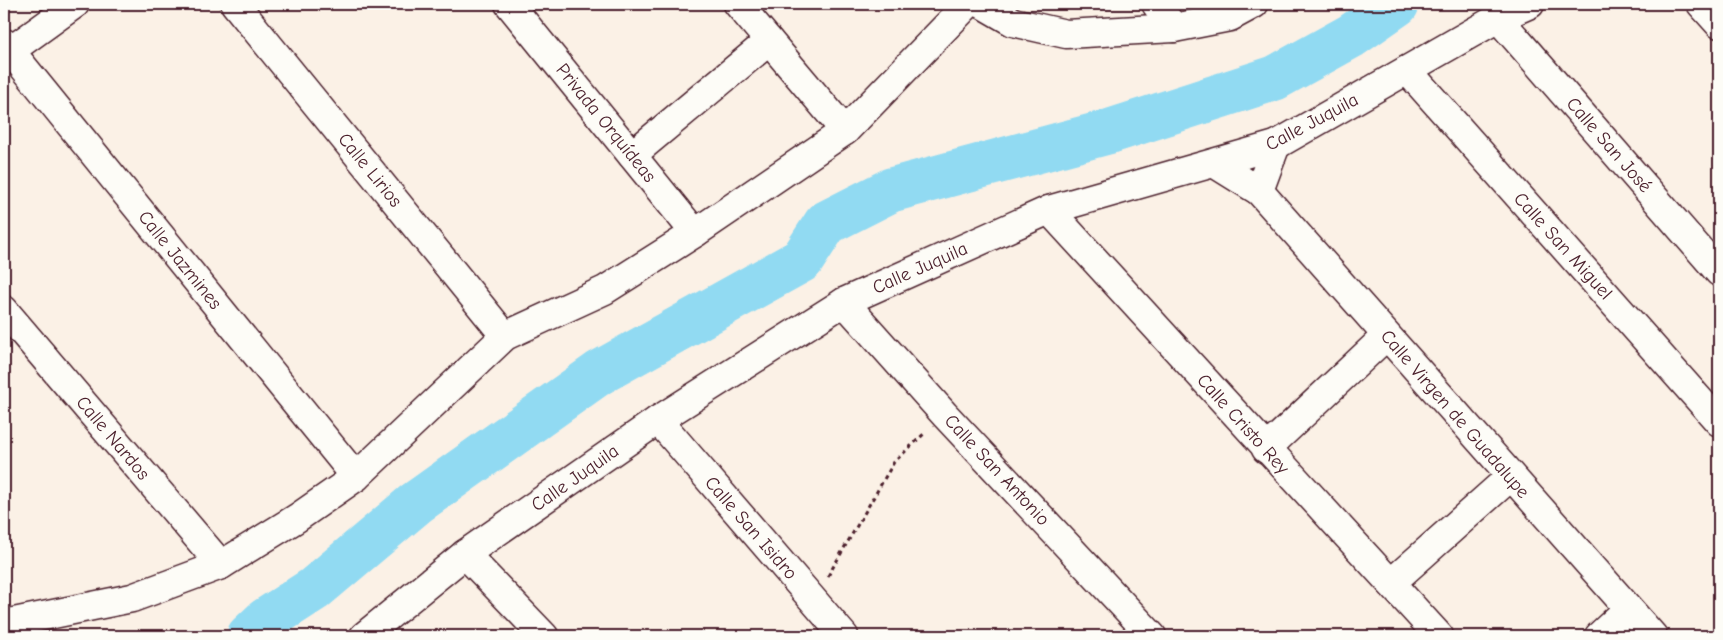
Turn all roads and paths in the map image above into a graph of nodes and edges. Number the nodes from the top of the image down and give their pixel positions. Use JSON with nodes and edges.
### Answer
{"nodes":[{"id":1,"x":74,"y":4,"type":"edge"},
{"id":2,"x":234,"y":4,"type":"edge"},
{"id":3,"x":738,"y":4,"type":"edge"},
{"id":4,"x":968,"y":4,"type":"edge"},
{"id":5,"x":982,"y":4,"type":"edge"},
{"id":6,"x":1156,"y":4,"type":"edge"},
{"id":7,"x":1254,"y":4,"type":"edge"},
{"id":8,"x":1530,"y":4,"type":"edge"},
{"id":9,"x":1701,"y":4,"type":"edge"},
{"id":10,"x":518,"y":7,"type":"edge"},
{"id":11,"x":1498,"y":18,"type":"junction"},
{"id":12,"x":1719,"y":24,"type":"edge"},
{"id":13,"x":1174,"y":28,"type":"junction"},
{"id":14,"x":769,"y":41,"type":"junction"},
{"id":15,"x":7,"y":47,"type":"edge"},
{"id":16,"x":1407,"y":70,"type":"junction"},
{"id":17,"x":845,"y":131,"type":"junction"},
{"id":18,"x":1276,"y":145,"type":"junction"},
{"id":19,"x":632,"y":155,"type":"junction"},
{"id":20,"x":1214,"y":163,"type":"junction"},
{"id":21,"x":1259,"y":191,"type":"junction"},
{"id":22,"x":1048,"y":210,"type":"junction"},
{"id":23,"x":696,"y":233,"type":"junction"},
{"id":24,"x":1719,"y":272,"type":"edge"},
{"id":25,"x":844,"y":302,"type":"junction"},
{"id":26,"x":4,"y":310,"type":"edge"},
{"id":27,"x":505,"y":336,"type":"junction"},
{"id":28,"x":1386,"y":336,"type":"junction"},
{"id":29,"x":945,"y":415,"type":"junction"},
{"id":30,"x":658,"y":420,"type":"junction"},
{"id":31,"x":1719,"y":422,"type":"edge"},
{"id":32,"x":1266,"y":450,"type":"junction"},
{"id":33,"x":1510,"y":477,"type":"junction"},
{"id":34,"x":356,"y":478,"type":"junction"},
{"id":35,"x":465,"y":554,"type":"junction"},
{"id":36,"x":221,"y":565,"type":"junction"},
{"id":37,"x":1391,"y":583,"type":"junction"},
{"id":38,"x":814,"y":601,"type":"junction"},
{"id":39,"x":1628,"y":609,"type":"junction"},
{"id":40,"x":5,"y":622,"type":"edge"},
{"id":41,"x":364,"y":636,"type":"edge"},
{"id":42,"x":544,"y":636,"type":"edge"},
{"id":43,"x":844,"y":636,"type":"edge"},
{"id":44,"x":1152,"y":636,"type":"edge"},
{"id":45,"x":1439,"y":636,"type":"edge"},
{"id":46,"x":1599,"y":636,"type":"edge"},
{"id":47,"x":1653,"y":636,"type":"edge"}],
"edges":[{"from":1,"to":15,"type":"street"},
{"from":2,"to":27,"type":"street","name":"Calle Lirios"},
{"from":3,"to":14,"type":"street"},
{"from":4,"to":17,"type":"street"},
{"from":5,"to":13,"type":"street"},
{"from":6,"to":13,"type":"street"},
{"from":7,"to":13,"type":"street"},
{"from":8,"to":11,"type":"street","name":"Calle Juquila"},
{"from":9,"to":12,"type":"street"},
{"from":10,"to":19,"type":"street","name":"Privada Orquídeas"},
{"from":11,"to":16,"type":"street","name":"Calle Juquila"},
{"from":11,"to":24,"type":"street","name":"Calle San José"},
{"from":14,"to":17,"type":"street"},
{"from":14,"to":19,"type":"street"},
{"from":15,"to":34,"type":"street","name":"Calle Jazmines"},
{"from":16,"to":18,"type":"street","name":"Calle Juquila"},
{"from":16,"to":31,"type":"street","name":"Calle San Miguel"},
{"from":17,"to":23,"type":"street"},
{"from":18,"to":20,"type":"street","name":"Calle Juquila"},
{"from":18,"to":21,"type":"street"},
{"from":19,"to":23,"type":"street","name":"Privada Orquídeas"},
{"from":20,"to":21,"type":"street","name":"Calle Virgen de Guadalupe"},
{"from":20,"to":22,"type":"street","name":"Calle Juquila"},
{"from":21,"to":28,"type":"street","name":"Calle Virgen de Guadalupe"},
{"from":22,"to":25,"type":"street","name":"Calle Juquila"},
{"from":22,"to":32,"type":"street","name":"Calle Cristo Rey"},
{"from":23,"to":27,"type":"street"},
{"from":25,"to":29,"type":"street","name":"Calle San Antonio"},
{"from":25,"to":30,"type":"street","name":"Calle Juquila"},
{"from":26,"to":36,"type":"street","name":"Calle Nardos"},
{"from":27,"to":34,"type":"street"},
{"from":28,"to":32,"type":"street"},
{"from":28,"to":33,"type":"street","name":"Calle Virgen de Guadalupe"},
{"from":29,"to":38,"type":"path"},
{"from":29,"to":44,"type":"street","name":"Calle San Antonio"},
{"from":30,"to":35,"type":"street","name":"Calle Juquila"},
{"from":30,"to":38,"type":"street","name":"Calle San Isidro"},
{"from":32,"to":37,"type":"street","name":"Calle Cristo Rey"},
{"from":33,"to":37,"type":"street"},
{"from":33,"to":39,"type":"street","name":"Calle Virgen de Guadalupe"},
{"from":34,"to":36,"type":"street"},
{"from":35,"to":41,"type":"street","name":"Calle Juquila"},
{"from":35,"to":42,"type":"street"},
{"from":36,"to":40,"type":"street"},
{"from":37,"to":45,"type":"street","name":"Calle Cristo Rey"},
{"from":38,"to":43,"type":"street","name":"Calle San Isidro"},
{"from":39,"to":46,"type":"street"},
{"from":39,"to":47,"type":"street","name":"Calle Virgen de Guadalupe"}]}
